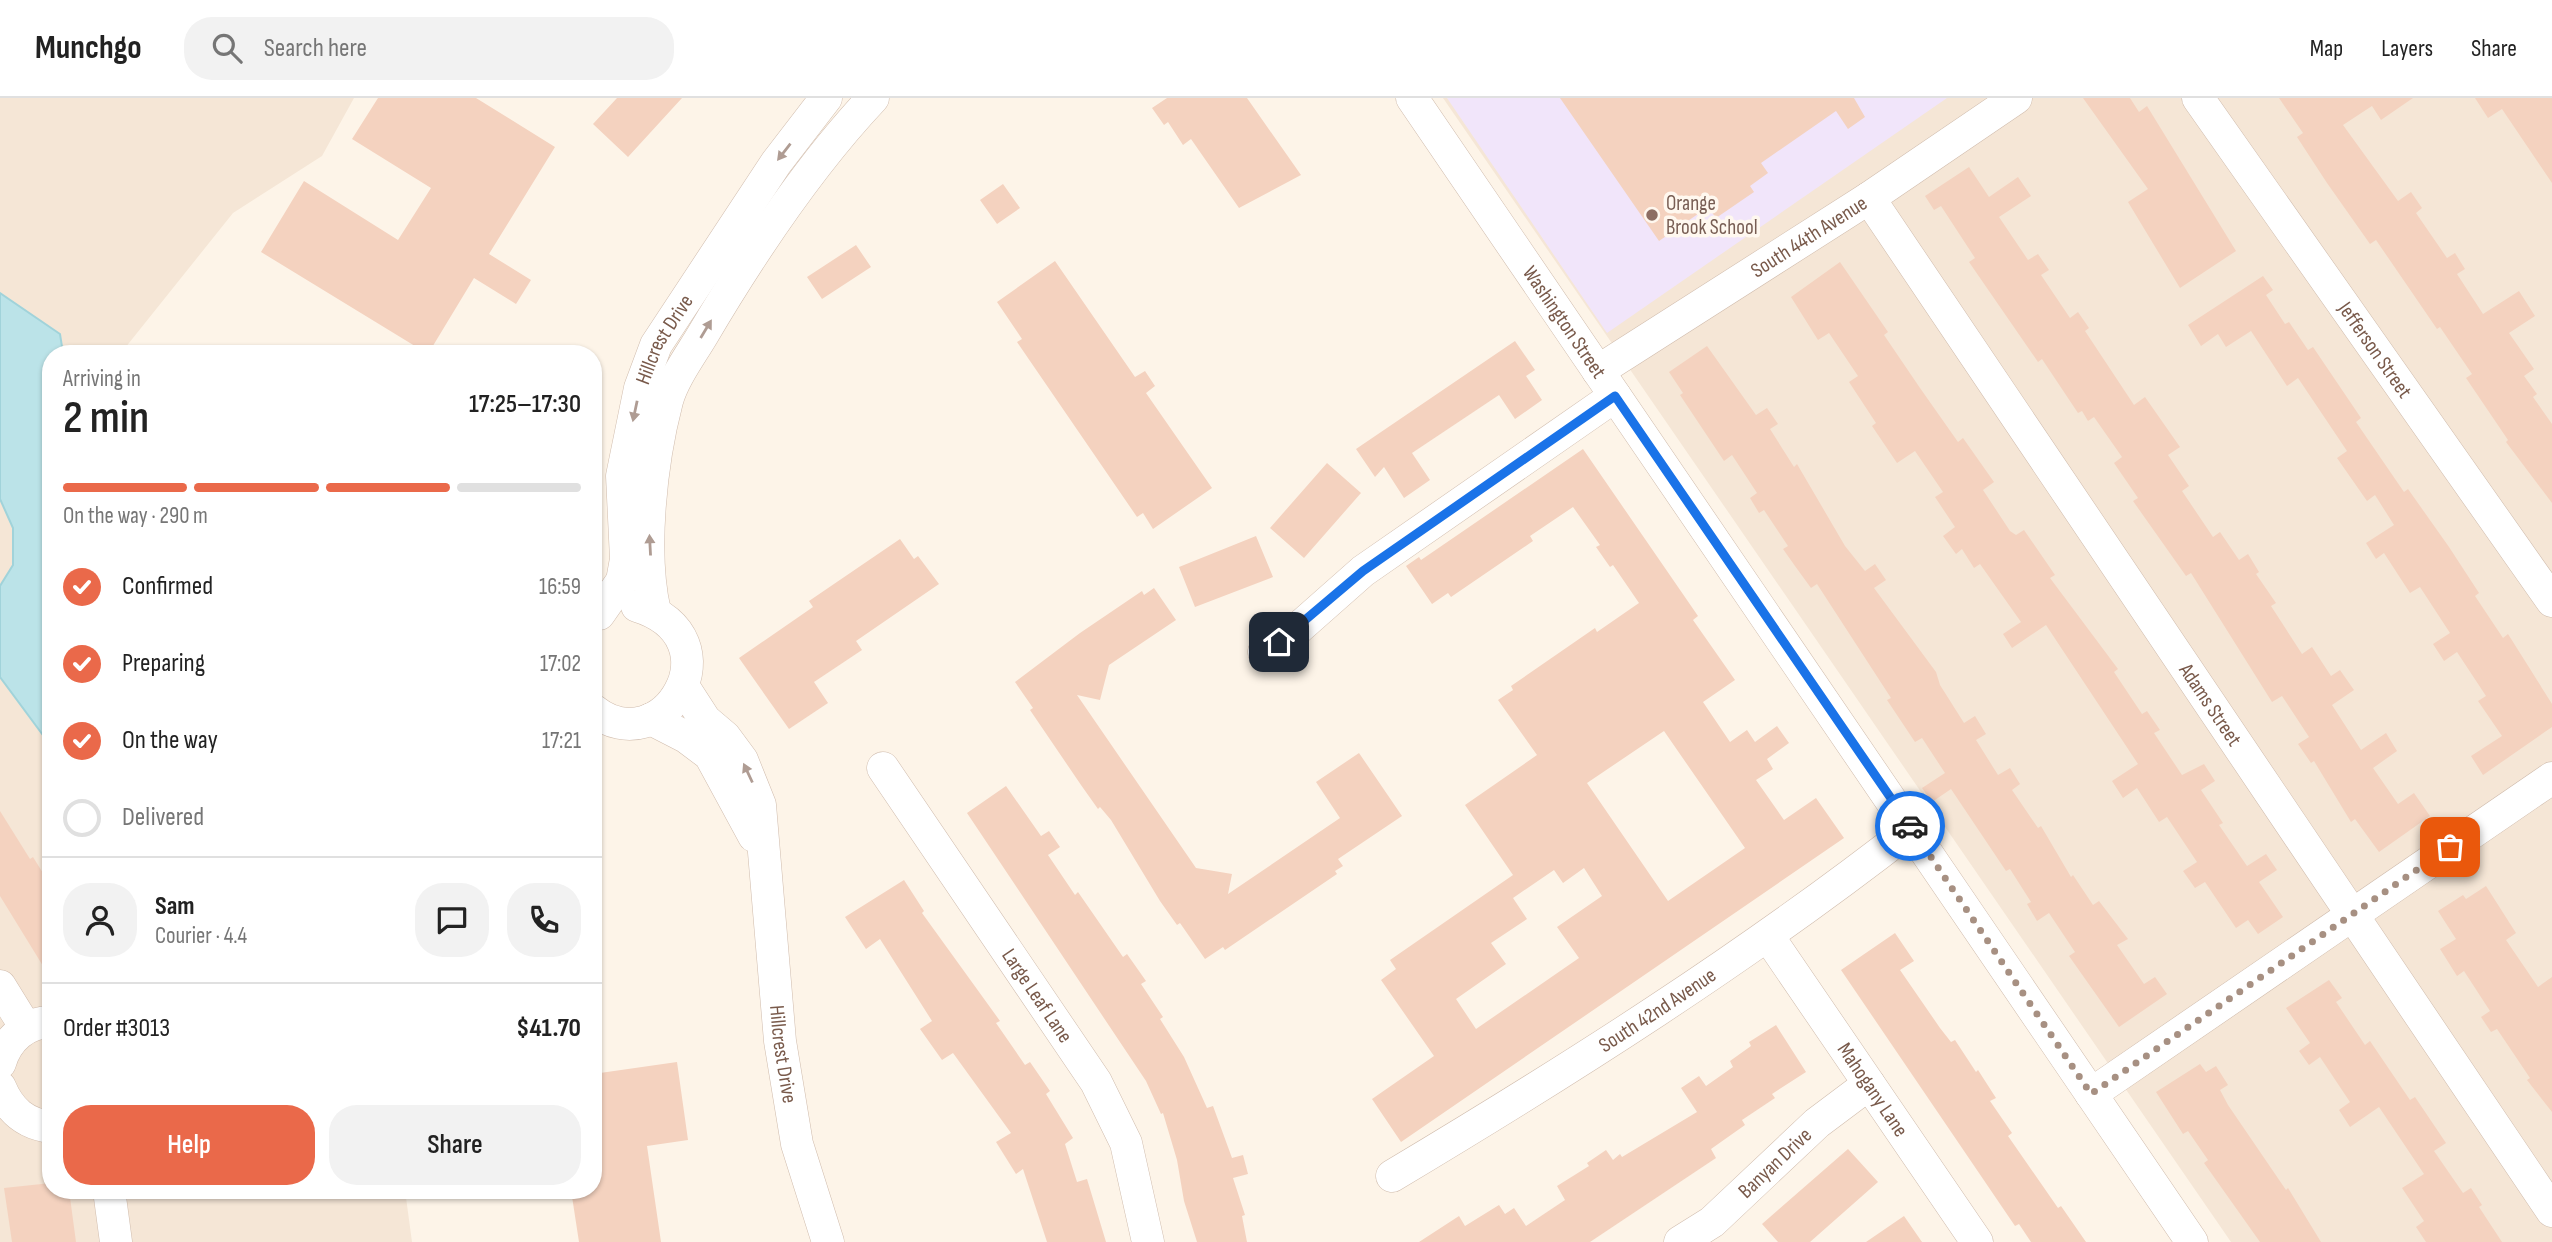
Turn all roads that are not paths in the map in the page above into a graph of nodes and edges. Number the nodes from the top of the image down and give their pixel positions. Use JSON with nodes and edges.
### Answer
{"nodes":[{"id":1,"x":826,"y":98,"type":"edge"},
{"id":2,"x":873,"y":98,"type":"edge"},
{"id":3,"x":1412,"y":98,"type":"edge"},
{"id":4,"x":2016,"y":98,"type":"edge"},
{"id":5,"x":2198,"y":98,"type":"edge"},
{"id":6,"x":1869,"y":198,"type":"junction"},
{"id":7,"x":1607,"y":384,"type":"junction"},
{"id":8,"x":2552,"y":601,"type":"edge"},
{"id":9,"x":602,"y":609,"type":"edge"},
{"id":10,"x":655,"y":612,"type":"junction"},
{"id":11,"x":602,"y":614,"type":"edge"},
{"id":12,"x":1265,"y":652,"type":"dead end"},
{"id":13,"x":683,"y":687,"type":"junction"},
{"id":14,"x":602,"y":715,"type":"edge"},
{"id":15,"x":651,"y":719,"type":"junction"},
{"id":16,"x":883,"y":768,"type":"dead end"},
{"id":17,"x":2552,"y":778,"type":"edge"},
{"id":18,"x":1912,"y":829,"type":"junction"},
{"id":19,"x":767,"y":863,"type":"junction"},
{"id":20,"x":2351,"y":915,"type":"junction"},
{"id":21,"x":1768,"y":936,"type":"junction"},
{"id":22,"x":0,"y":986,"type":"edge"},
{"id":23,"x":38,"y":1025,"type":"edge"},
{"id":24,"x":0,"y":1063,"type":"edge"},
{"id":25,"x":1869,"y":1084,"type":"junction"},
{"id":26,"x":0,"y":1087,"type":"edge"},
{"id":27,"x":2091,"y":1094,"type":"junction"},
{"id":28,"x":42,"y":1126,"type":"edge"},
{"id":29,"x":1392,"y":1175,"type":"dead end"},
{"id":30,"x":110,"y":1199,"type":"edge"},
{"id":31,"x":2552,"y":1211,"type":"edge"},
{"id":32,"x":1718,"y":1232,"type":"edge"},
{"id":33,"x":116,"y":1242,"type":"edge"},
{"id":34,"x":828,"y":1242,"type":"edge"},
{"id":35,"x":1148,"y":1242,"type":"edge"},
{"id":36,"x":1680,"y":1242,"type":"edge"},
{"id":37,"x":1977,"y":1242,"type":"edge"},
{"id":38,"x":2192,"y":1242,"type":"edge"}],
"edges":[{"from":1,"to":9,"type":"street","name":"Hillcrest Drive","one_way":true},
{"from":10,"to":2,"type":"street","name":"Hillcrest Drive","one_way":true},
{"from":3,"to":7,"type":"street","name":"Washington Street"},
{"from":4,"to":6,"type":"street","name":"South 44th Avenue"},
{"from":5,"to":8,"type":"street","name":"Jefferson Street"},
{"from":6,"to":7,"type":"street","name":"South 44th Avenue"},
{"from":6,"to":20,"type":"street","name":"Adams Street"},
{"from":7,"to":12,"type":"street","name":"South 44th Avenue"},
{"from":7,"to":18,"type":"street","name":"Washington Street"},
{"from":10,"to":11,"type":"street","name":"Hillcrest Drive"},
{"from":10,"to":13,"type":"street"},
{"from":13,"to":15,"type":"street"},
{"from":19,"to":13,"type":"street","name":"Hillcrest Drive","one_way":true},
{"from":14,"to":15,"type":"street"},
{"from":15,"to":19,"type":"street","name":"Hillcrest Drive"},
{"from":16,"to":35,"type":"street","name":"Large Leaf Lane"},
{"from":17,"to":20,"type":"street"},
{"from":18,"to":21,"type":"street","name":"South 42nd Avenue"},
{"from":18,"to":27,"type":"street","name":"Washington Street"},
{"from":19,"to":34,"type":"street","name":"Hillcrest Drive"},
{"from":20,"to":27,"type":"street"},
{"from":20,"to":31,"type":"street","name":"Adams Street"},
{"from":21,"to":25,"type":"street","name":"Mahogany Lane"},
{"from":21,"to":29,"type":"street","name":"South 42nd Avenue"},
{"from":22,"to":23,"type":"street"},
{"from":23,"to":24,"type":"street"},
{"from":25,"to":32,"type":"street","name":"Banyan Drive"},
{"from":25,"to":37,"type":"street","name":"Mahogany Lane"},
{"from":26,"to":28,"type":"street"},
{"from":27,"to":38,"type":"street","name":"Washington Street"},
{"from":30,"to":33,"type":"street"},
{"from":32,"to":36,"type":"street","name":"Banyan Drive"}]}
